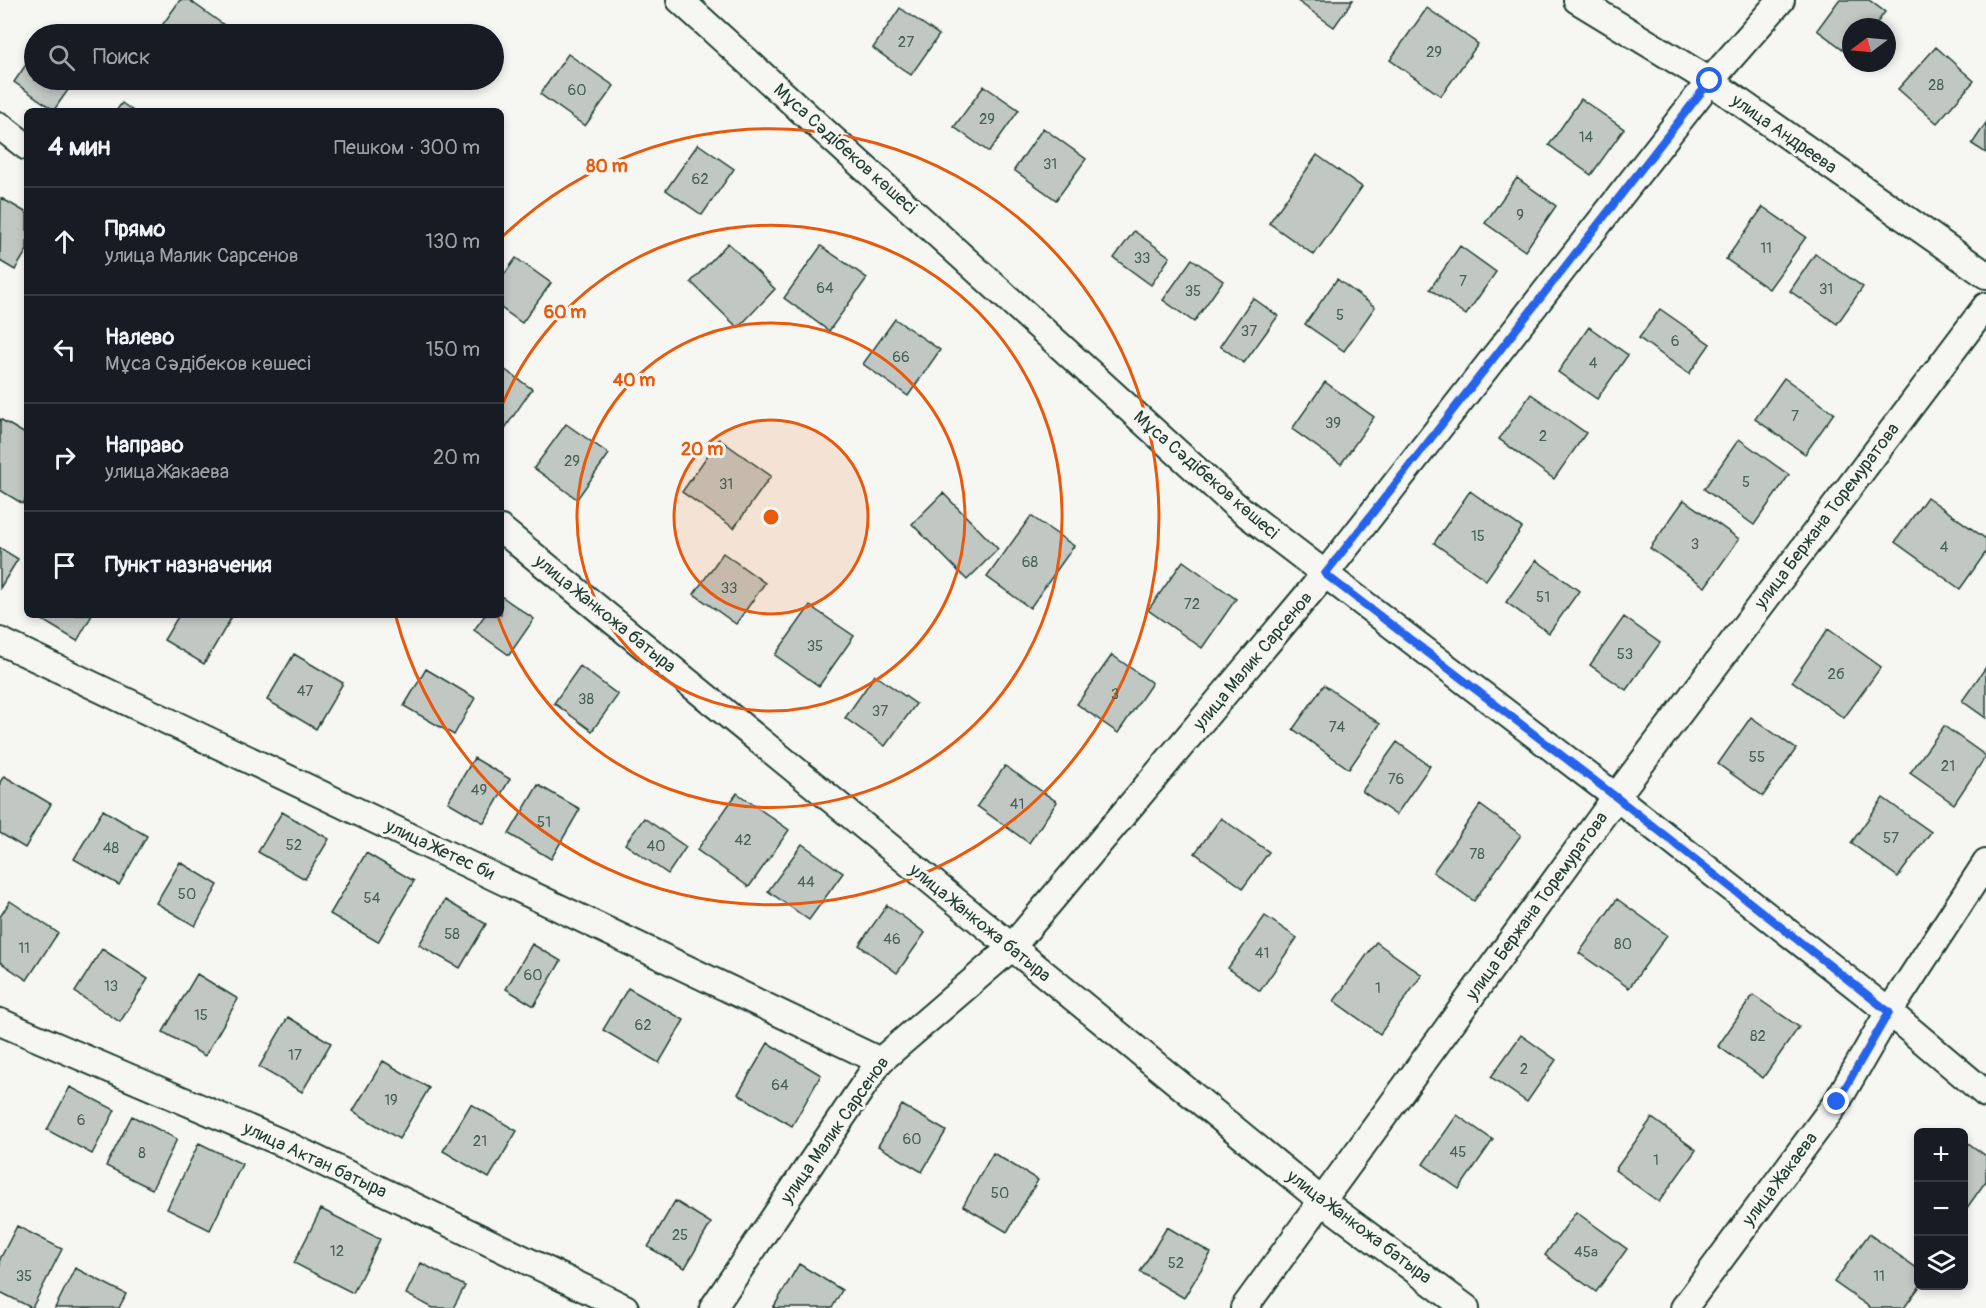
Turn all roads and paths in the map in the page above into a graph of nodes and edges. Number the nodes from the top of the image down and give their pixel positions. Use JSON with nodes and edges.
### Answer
{"nodes":[{"id":1,"x":680,"y":0,"type":"edge"},
{"id":2,"x":1577,"y":0,"type":"edge"},
{"id":3,"x":1781,"y":0,"type":"edge"},
{"id":4,"x":1710,"y":81,"type":"junction"},
{"id":5,"x":0,"y":126,"type":"edge"},
{"id":6,"x":24,"y":145,"type":"edge"},
{"id":7,"x":1986,"y":275,"type":"edge"},
{"id":8,"x":1986,"y":306,"type":"edge"},
{"id":9,"x":504,"y":531,"type":"edge"},
{"id":10,"x":1325,"y":574,"type":"junction"},
{"id":11,"x":0,"y":641,"type":"edge"},
{"id":12,"x":1616,"y":797,"type":"junction"},
{"id":13,"x":1986,"y":863,"type":"edge"},
{"id":14,"x":1011,"y":948,"type":"junction"},
{"id":15,"x":1889,"y":1012,"type":"junction"},
{"id":16,"x":0,"y":1022,"type":"edge"},
{"id":17,"x":880,"y":1061,"type":"junction"},
{"id":18,"x":1986,"y":1094,"type":"edge"},
{"id":19,"x":1322,"y":1201,"type":"junction"},
{"id":20,"x":625,"y":1308,"type":"edge"},
{"id":21,"x":713,"y":1308,"type":"edge"},
{"id":22,"x":1244,"y":1308,"type":"edge"},
{"id":23,"x":1466,"y":1308,"type":"edge"},
{"id":24,"x":1684,"y":1308,"type":"edge"}],
"edges":[{"from":1,"to":10,"type":"street","name":"Мұса Сәдібеков көшесі"},
{"from":2,"to":4,"type":"street","name":"улица Андреева"},
{"from":3,"to":4,"type":"street","name":"улица Малик Сарсенов"},
{"from":4,"to":7,"type":"street","name":"улица Андреева"},
{"from":4,"to":10,"type":"street","name":"улица Малик Сарсенов"},
{"from":5,"to":6,"type":"street"},
{"from":8,"to":12,"type":"street","name":"улица Бержана Торемуратова"},
{"from":9,"to":14,"type":"street","name":"улица Жанкожа батыра"},
{"from":10,"to":12,"type":"street","name":"Мұса Сәдібеков көшесі"},
{"from":10,"to":14,"type":"street","name":"улица Малик Сарсенов"},
{"from":11,"to":17,"type":"street","name":"улица Жетес би"},
{"from":12,"to":15,"type":"street","name":"Мұса Сәдібеков көшесі"},
{"from":12,"to":19,"type":"street","name":"улица Бержана Торемуратова"},
{"from":13,"to":15,"type":"street","name":"улица Жакаева"},
{"from":14,"to":17,"type":"street","name":"улица Малик Сарсенов"},
{"from":14,"to":19,"type":"street","name":"улица Жанкожа батыра"},
{"from":15,"to":18,"type":"street","name":"Мұса Сәдібеков көшесі"},
{"from":15,"to":24,"type":"street","name":"улица Жакаева"},
{"from":16,"to":20,"type":"street","name":"улица Актан батыра"},
{"from":17,"to":21,"type":"street","name":"улица Малик Сарсенов"},
{"from":19,"to":22,"type":"street","name":"улица Бержана Торемуратова"},
{"from":19,"to":23,"type":"street","name":"улица Жанкожа батыра"}]}
